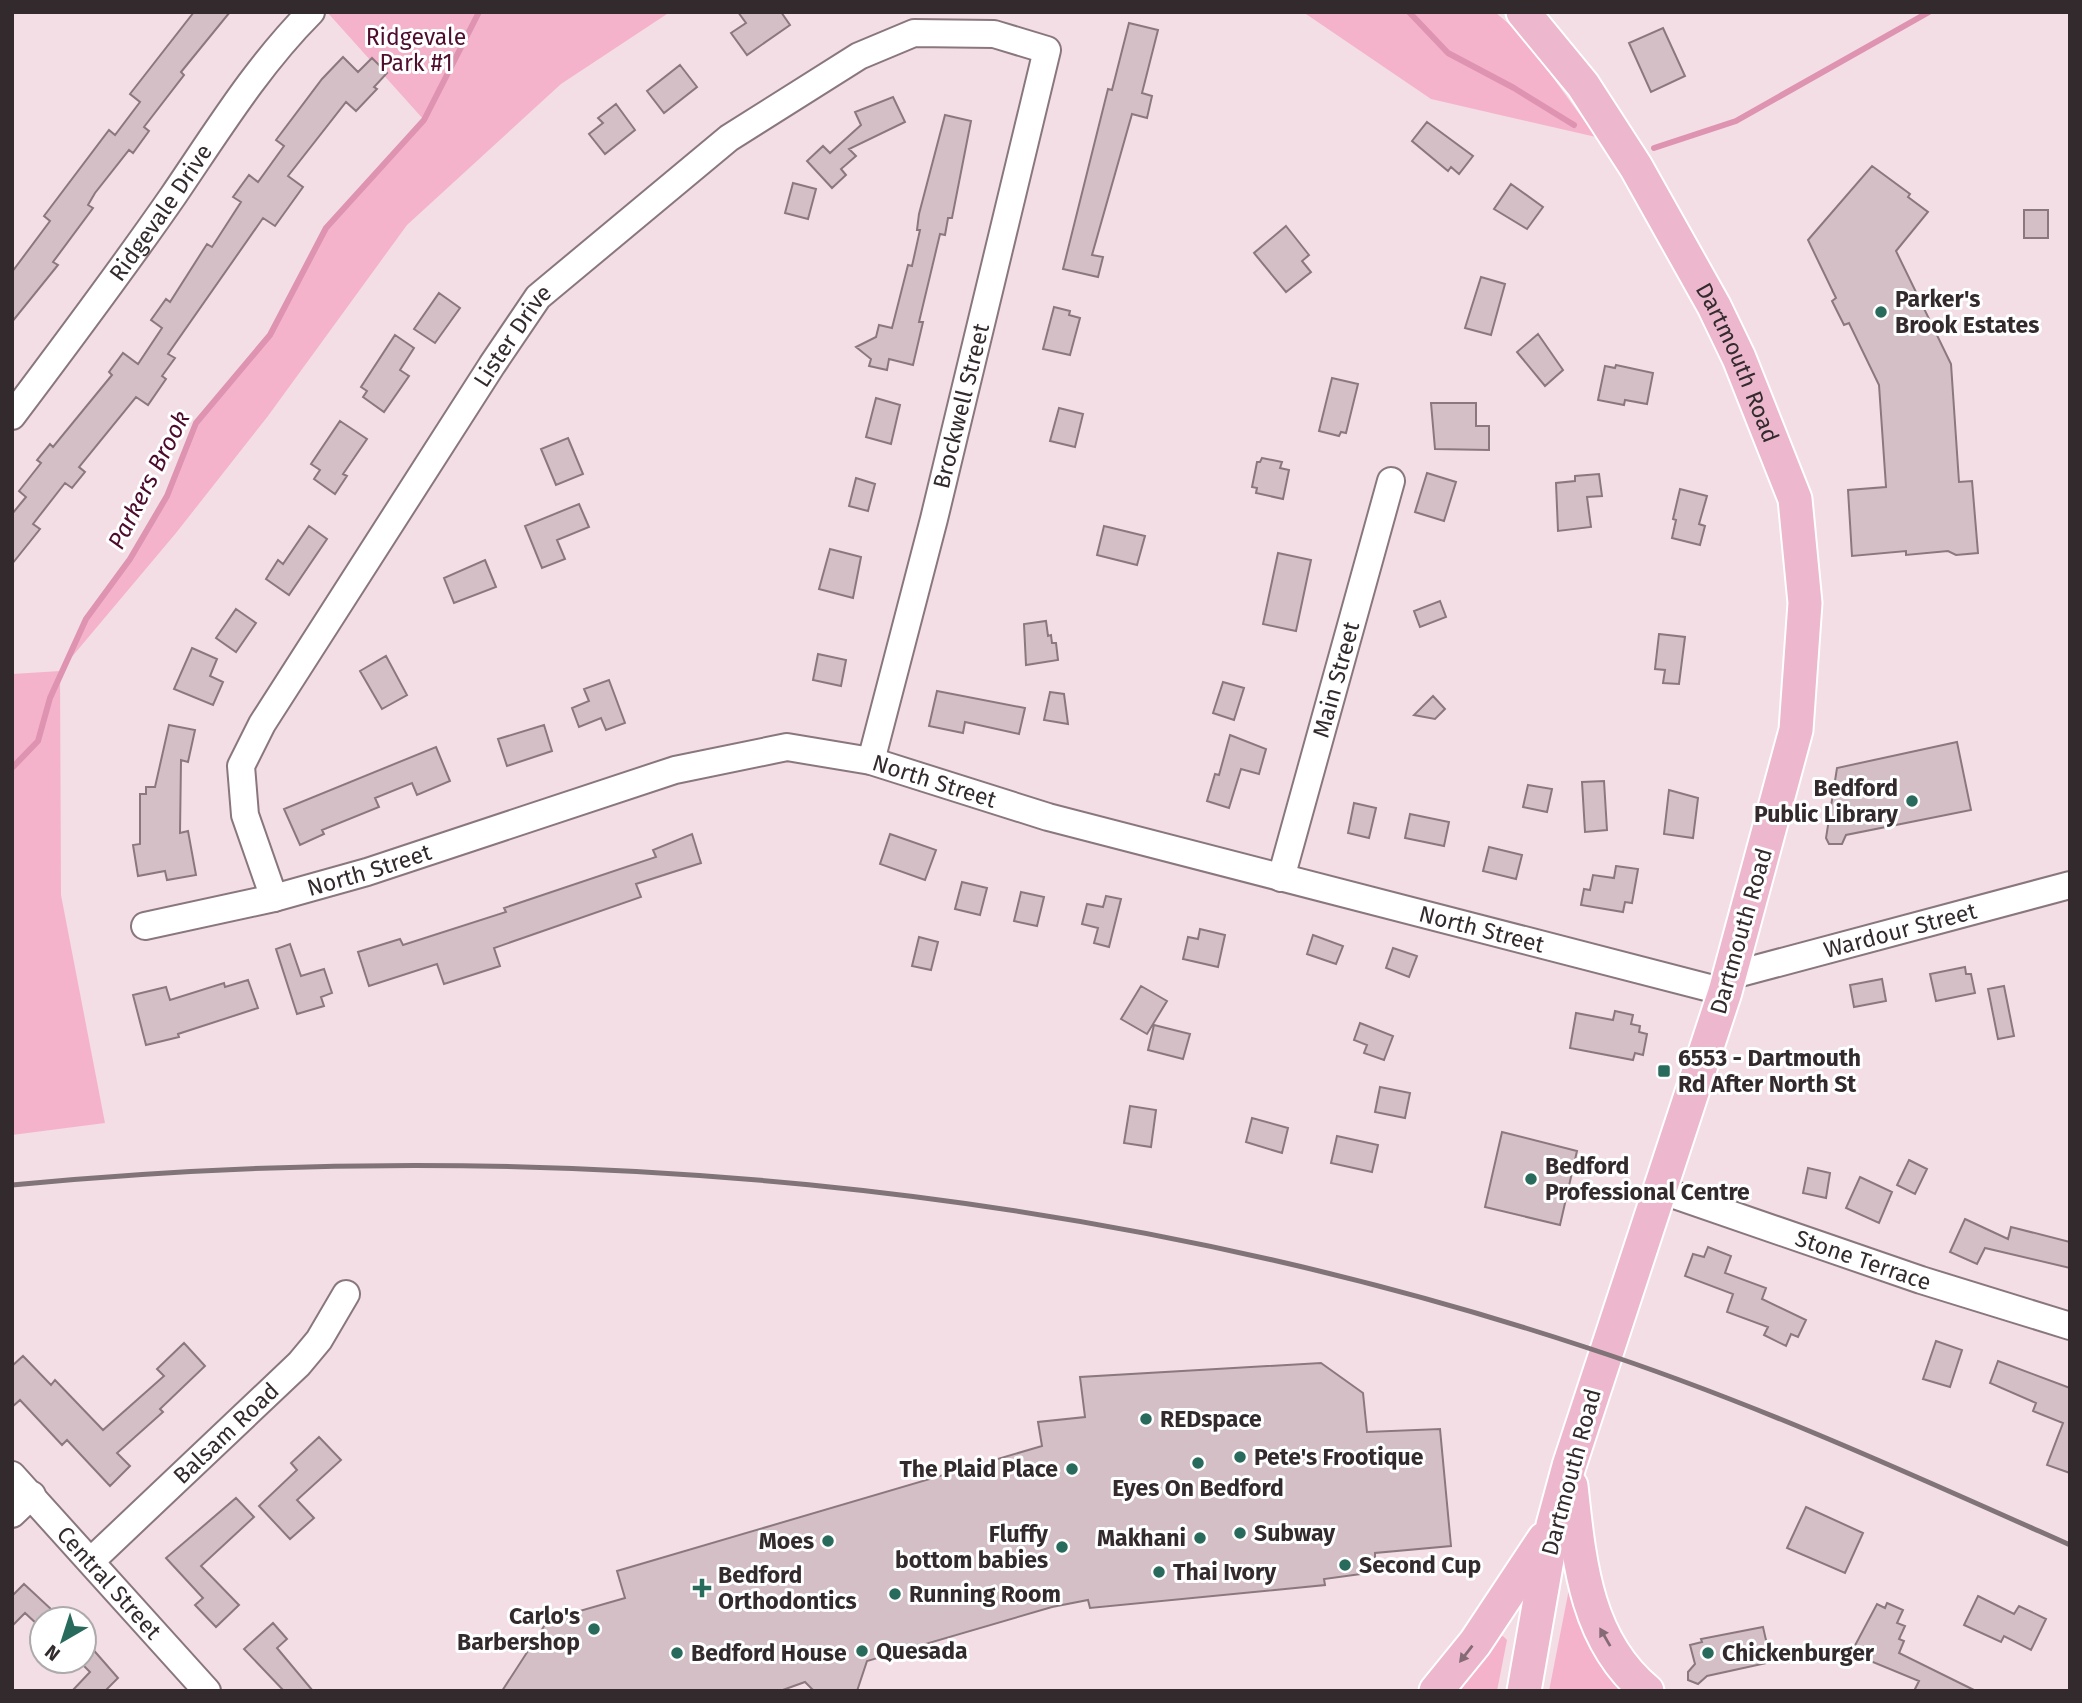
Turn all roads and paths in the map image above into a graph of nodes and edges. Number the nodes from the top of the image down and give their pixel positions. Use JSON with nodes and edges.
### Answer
{"nodes":[{"id":1,"x":311,"y":12,"type":"edge"},
{"id":2,"x":1523,"y":12,"type":"edge"},
{"id":3,"x":1047,"y":50,"type":"joint"},
{"id":4,"x":12,"y":416,"type":"edge"},
{"id":5,"x":1391,"y":481,"type":"dead end"},
{"id":6,"x":871,"y":761,"type":"junction"},
{"id":7,"x":1281,"y":878,"type":"junction"},
{"id":8,"x":2070,"y":885,"type":"edge"},
{"id":9,"x":274,"y":898,"type":"junction"},
{"id":10,"x":145,"y":926,"type":"dead end"},
{"id":11,"x":1727,"y":984,"type":"junction"},
{"id":12,"x":1660,"y":1190,"type":"junction"},
{"id":13,"x":346,"y":1294,"type":"dead end"},
{"id":14,"x":2070,"y":1326,"type":"edge"},
{"id":15,"x":1569,"y":1466,"type":"junction"},
{"id":16,"x":12,"y":1475,"type":"edge"},
{"id":17,"x":32,"y":1495,"type":"junction"},
{"id":18,"x":12,"y":1514,"type":"edge"},
{"id":19,"x":1553,"y":1525,"type":"junction"},
{"id":20,"x":90,"y":1561,"type":"junction"},
{"id":21,"x":196,"y":1686,"type":"edge"},
{"id":22,"x":1436,"y":1691,"type":"edge"},
{"id":23,"x":1524,"y":1691,"type":"edge"},
{"id":24,"x":1647,"y":1691,"type":"edge"}],
"edges":[{"from":1,"to":4,"type":"street","name":"Ridgevale Drive"},
{"from":2,"to":11,"type":"main road","name":"Dartmouth Road"},
{"from":3,"to":6,"type":"street","name":"Brockwell Street"},
{"from":3,"to":9,"type":"street","name":"Lister Drive"},
{"from":5,"to":7,"type":"street","name":"Main Street"},
{"from":6,"to":7,"type":"street","name":"North Street"},
{"from":6,"to":9,"type":"street","name":"North Street"},
{"from":7,"to":11,"type":"street","name":"North Street"},
{"from":8,"to":11,"type":"street","name":"Wardour Street"},
{"from":9,"to":10,"type":"street","name":"North Street"},
{"from":11,"to":12,"type":"main road","name":"Dartmouth Road"},
{"from":12,"to":14,"type":"street","name":"Stone Terrace"},
{"from":12,"to":15,"type":"main road","name":"Dartmouth Road"},
{"from":13,"to":20,"type":"street","name":"Balsam Road"},
{"from":15,"to":19,"type":"main road","name":"Dartmouth Road"},
{"from":24,"to":15,"type":"main road","one_way":true},
{"from":16,"to":17,"type":"street","name":"Central Street"},
{"from":17,"to":18,"type":"street"},
{"from":17,"to":20,"type":"street","name":"Central Street"},
{"from":19,"to":22,"type":"main road","one_way":true},
{"from":19,"to":23,"type":"main road","name":"Dartmouth Road"},
{"from":20,"to":21,"type":"street","name":"Central Street"}]}
